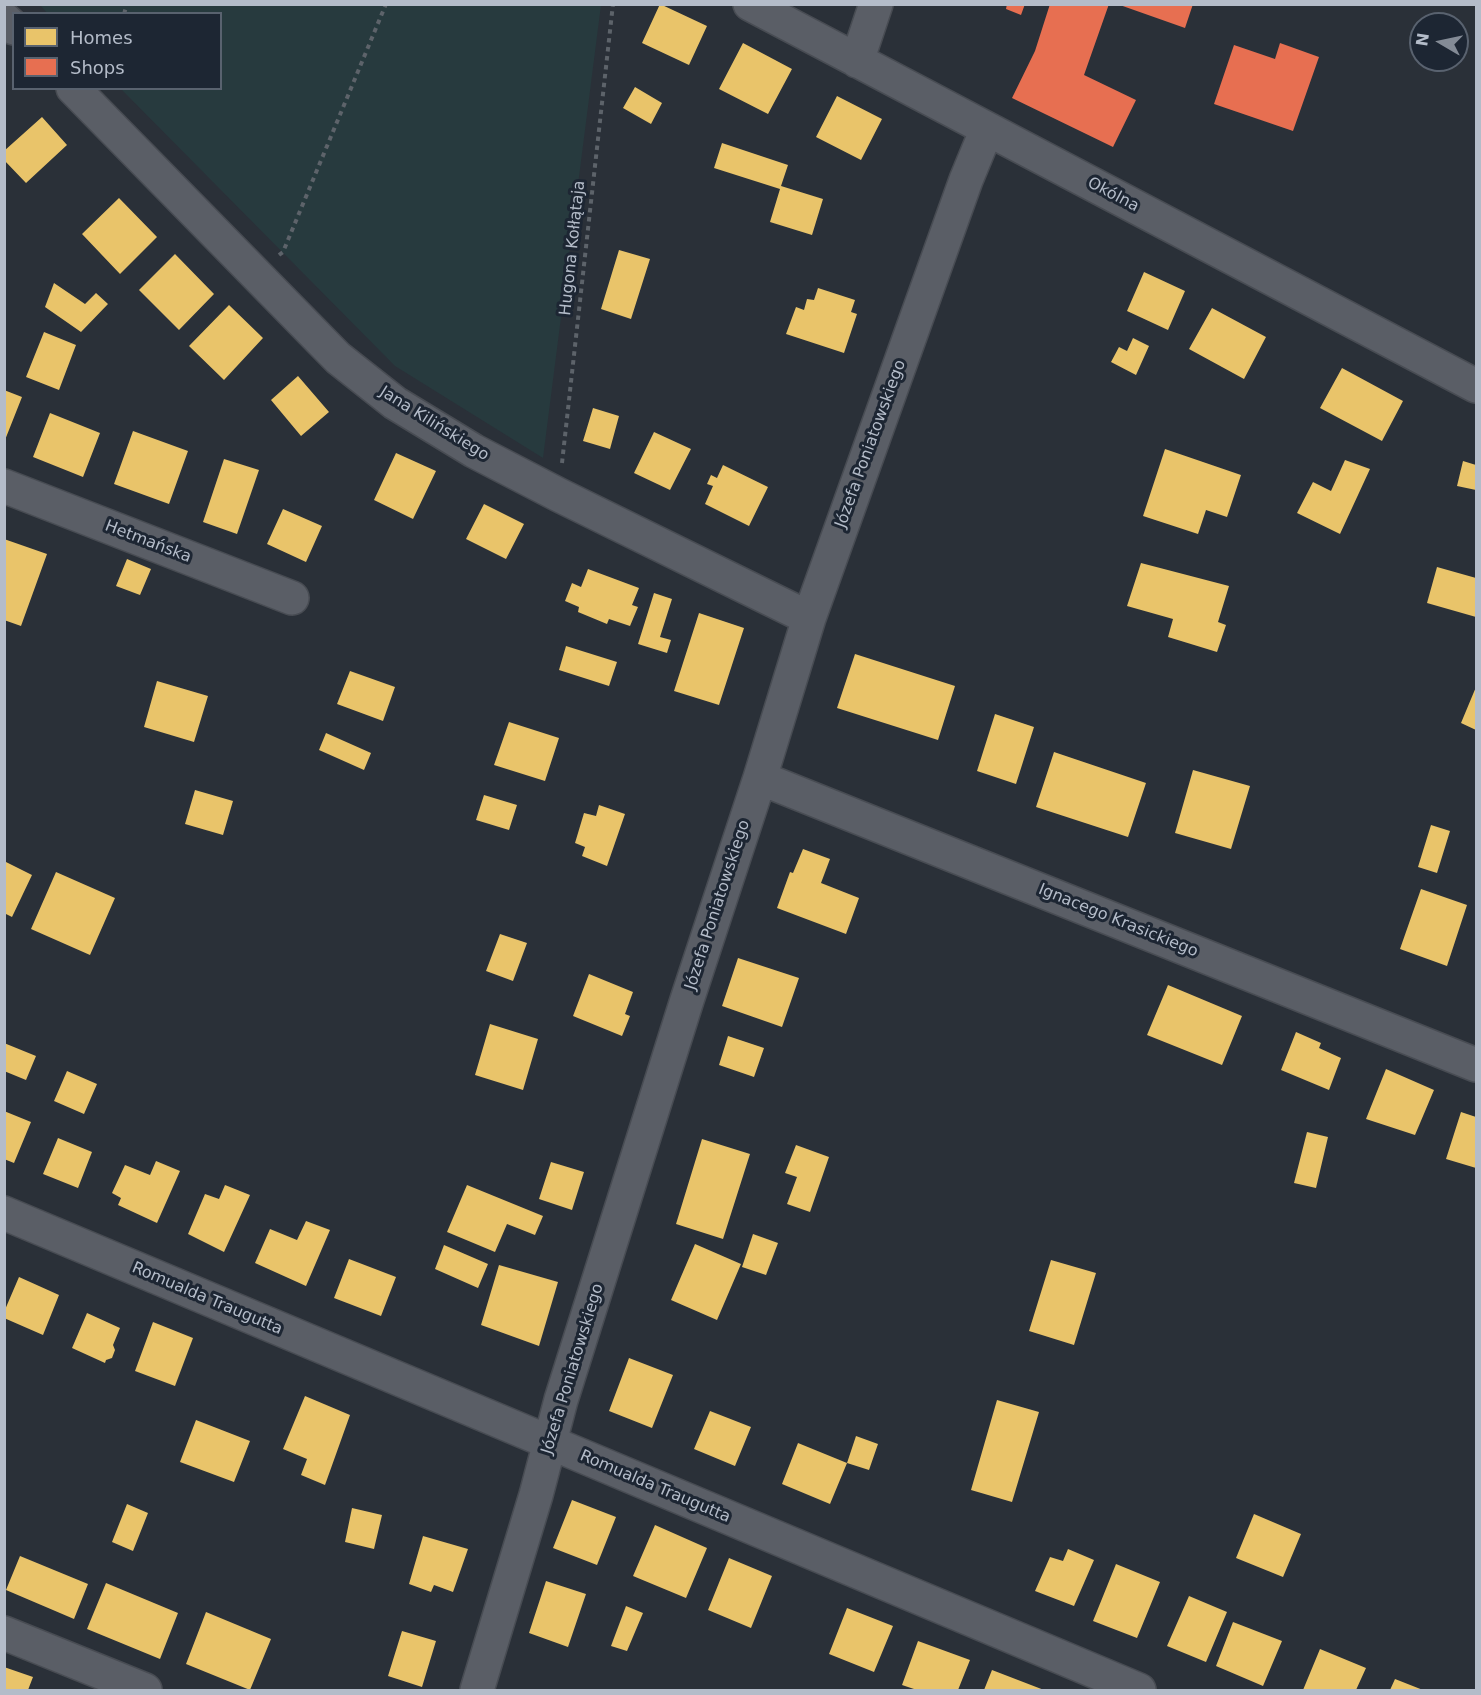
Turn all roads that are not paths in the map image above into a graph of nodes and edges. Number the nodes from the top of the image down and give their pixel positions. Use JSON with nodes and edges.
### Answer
{"nodes":[{"id":1,"x":750,"y":4,"type":"edge"},
{"id":2,"x":876,"y":4,"type":"edge"},
{"id":3,"x":857,"y":61,"type":"junction"},
{"id":4,"x":75,"y":90,"type":"edge"},
{"id":5,"x":987,"y":129,"type":"junction"},
{"id":6,"x":1476,"y":386,"type":"edge"},
{"id":7,"x":4,"y":486,"type":"edge"},
{"id":8,"x":292,"y":598,"type":"dead end"},
{"id":9,"x":808,"y":618,"type":"junction"},
{"id":10,"x":760,"y":778,"type":"junction"},
{"id":11,"x":1476,"y":1065,"type":"edge"},
{"id":12,"x":4,"y":1213,"type":"edge"},
{"id":13,"x":550,"y":1444,"type":"junction"},
{"id":14,"x":4,"y":1633,"type":"edge"},
{"id":15,"x":145,"y":1690,"type":"edge"},
{"id":16,"x":477,"y":1690,"type":"edge"},
{"id":17,"x":1139,"y":1690,"type":"edge"}],
"edges":[{"from":1,"to":3,"type":"street","name":"Okólna"},
{"from":2,"to":3,"type":"street"},
{"from":3,"to":5,"type":"street","name":"Okólna"},
{"from":4,"to":9,"type":"street","name":"Jana Kilińskiego"},
{"from":5,"to":6,"type":"street","name":"Okólna"},
{"from":5,"to":9,"type":"street","name":"Józefa Poniatowskiego"},
{"from":7,"to":8,"type":"street","name":"Hetmańska"},
{"from":9,"to":10,"type":"street","name":"Józefa Poniatowskiego"},
{"from":10,"to":11,"type":"street","name":"Ignacego Krasickiego"},
{"from":10,"to":13,"type":"street","name":"Józefa Poniatowskiego"},
{"from":12,"to":13,"type":"street","name":"Romualda Traugutta"},
{"from":13,"to":16,"type":"street","name":"Józefa Poniatowskiego"},
{"from":13,"to":17,"type":"street","name":"Romualda Traugutta"},
{"from":14,"to":15,"type":"street"}]}
